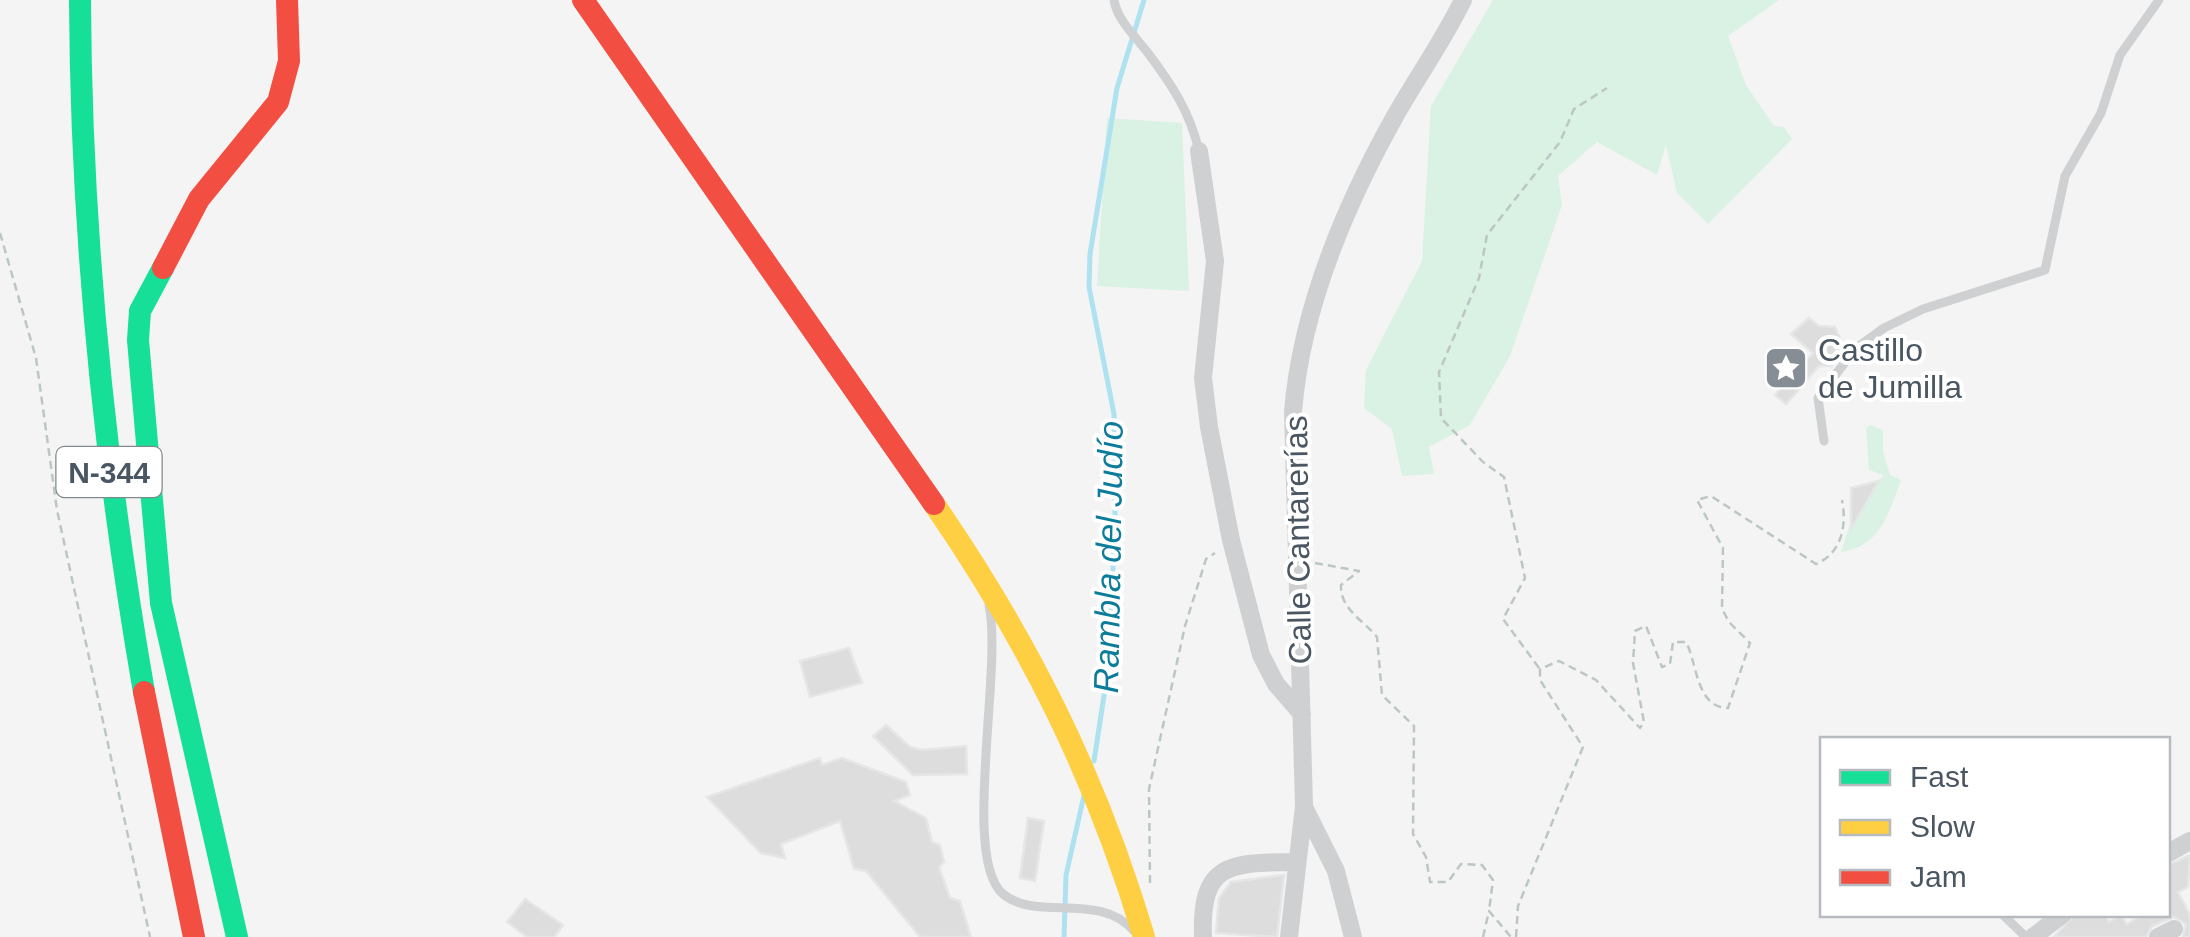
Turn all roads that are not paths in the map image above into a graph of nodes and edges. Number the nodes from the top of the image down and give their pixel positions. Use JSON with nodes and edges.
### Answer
{"nodes":[{"id":1,"x":76,"y":0,"type":"edge"},
{"id":2,"x":288,"y":0,"type":"edge"},
{"id":3,"x":583,"y":0,"type":"edge"},
{"id":4,"x":1114,"y":0,"type":"edge"},
{"id":5,"x":1463,"y":0,"type":"edge"},
{"id":6,"x":2159,"y":0,"type":"edge"},
{"id":7,"x":1199,"y":151,"type":"joint"},
{"id":8,"x":1824,"y":441,"type":"dead end"},
{"id":9,"x":982,"y":578,"type":"junction"},
{"id":10,"x":1302,"y":714,"type":"junction"},
{"id":11,"x":1304,"y":806,"type":"junction"},
{"id":12,"x":1296,"y":862,"type":"junction"},
{"id":13,"x":2006,"y":917,"type":"edge"},
{"id":14,"x":2059,"y":924,"type":"edge"},
{"id":15,"x":194,"y":937,"type":"edge"},
{"id":16,"x":237,"y":937,"type":"edge"},
{"id":17,"x":1142,"y":937,"type":"edge"},
{"id":18,"x":1203,"y":937,"type":"edge"},
{"id":19,"x":1289,"y":937,"type":"edge"},
{"id":20,"x":1353,"y":937,"type":"edge"},
{"id":21,"x":2029,"y":937,"type":"edge"}],
"edges":[{"from":1,"to":15,"type":"main road","number":"N-344"},
{"from":2,"to":16,"type":"main road"},
{"from":3,"to":9,"type":"main road"},
{"from":4,"to":7,"type":"lane"},
{"from":5,"to":10,"type":"street","name":"Calle Cantarerías"},
{"from":6,"to":8,"type":"lane"},
{"from":7,"to":10,"type":"street"},
{"from":9,"to":17,"type":"main road"},
{"from":9,"to":17,"type":"lane"},
{"from":10,"to":11,"type":"street","name":"Calle Cantarerías"},
{"from":11,"to":12,"type":"street","name":"Calle Cantarerías"},
{"from":11,"to":20,"type":"street"},
{"from":12,"to":18,"type":"street"},
{"from":12,"to":19,"type":"street","name":"Calle Cantarerías"},
{"from":13,"to":21,"type":"lane"},
{"from":14,"to":21,"type":"street"}]}
